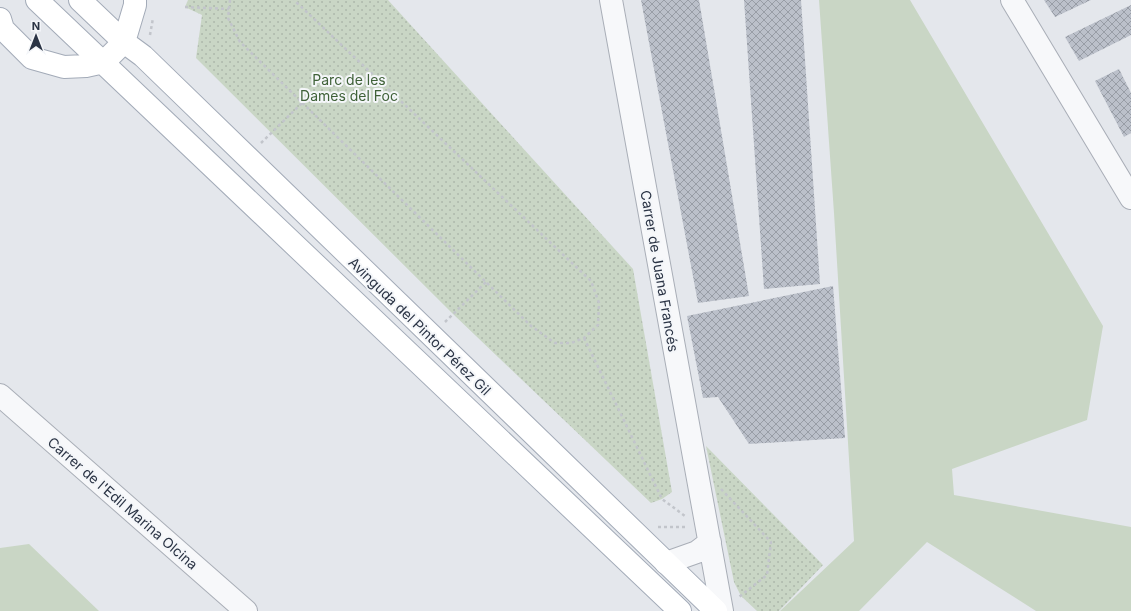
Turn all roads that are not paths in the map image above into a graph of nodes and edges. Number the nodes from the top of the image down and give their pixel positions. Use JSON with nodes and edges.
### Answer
{"nodes":[{"id":1,"x":37,"y":0,"type":"edge"},
{"id":2,"x":80,"y":0,"type":"edge"},
{"id":3,"x":135,"y":0,"type":"edge"},
{"id":4,"x":611,"y":0,"type":"edge"},
{"id":5,"x":1012,"y":0,"type":"edge"},
{"id":6,"x":0,"y":19,"type":"edge"},
{"id":7,"x":0,"y":22,"type":"edge"},
{"id":8,"x":124,"y":42,"type":"junction"},
{"id":9,"x":104,"y":62,"type":"junction"},
{"id":10,"x":1131,"y":198,"type":"edge"},
{"id":11,"x":0,"y":395,"type":"edge"},
{"id":12,"x":708,"y":532,"type":"junction"},
{"id":13,"x":666,"y":563,"type":"junction"},
{"id":14,"x":730,"y":605,"type":"edge"},
{"id":15,"x":246,"y":611,"type":"edge"},
{"id":16,"x":680,"y":611,"type":"edge"},
{"id":17,"x":716,"y":611,"type":"edge"}],
"edges":[{"from":1,"to":9,"type":"main road","name":"Avinguda del Pintor Pérez Gil"},
{"from":2,"to":8,"type":"main road","name":"Avinguda del Pintor Pérez Gil"},
{"from":3,"to":8,"type":"main road"},
{"from":4,"to":12,"type":"street","name":"Carrer de Juana Francés"},
{"from":5,"to":10,"type":"street"},
{"from":6,"to":7,"type":"main road"},
{"from":7,"to":9,"type":"main road"},
{"from":8,"to":9,"type":"main road"},
{"from":8,"to":13,"type":"main road","name":"Avinguda del Pintor Pérez Gil"},
{"from":9,"to":16,"type":"main road","name":"Avinguda del Pintor Pérez Gil"},
{"from":11,"to":15,"type":"street","name":"Carrer de l'Edil Marina Olcina"},
{"from":12,"to":13,"type":"street"},
{"from":12,"to":14,"type":"street","name":"Carrer de Juana Francés"},
{"from":13,"to":17,"type":"main road","name":"Avinguda del Pintor Pérez Gil"}]}
